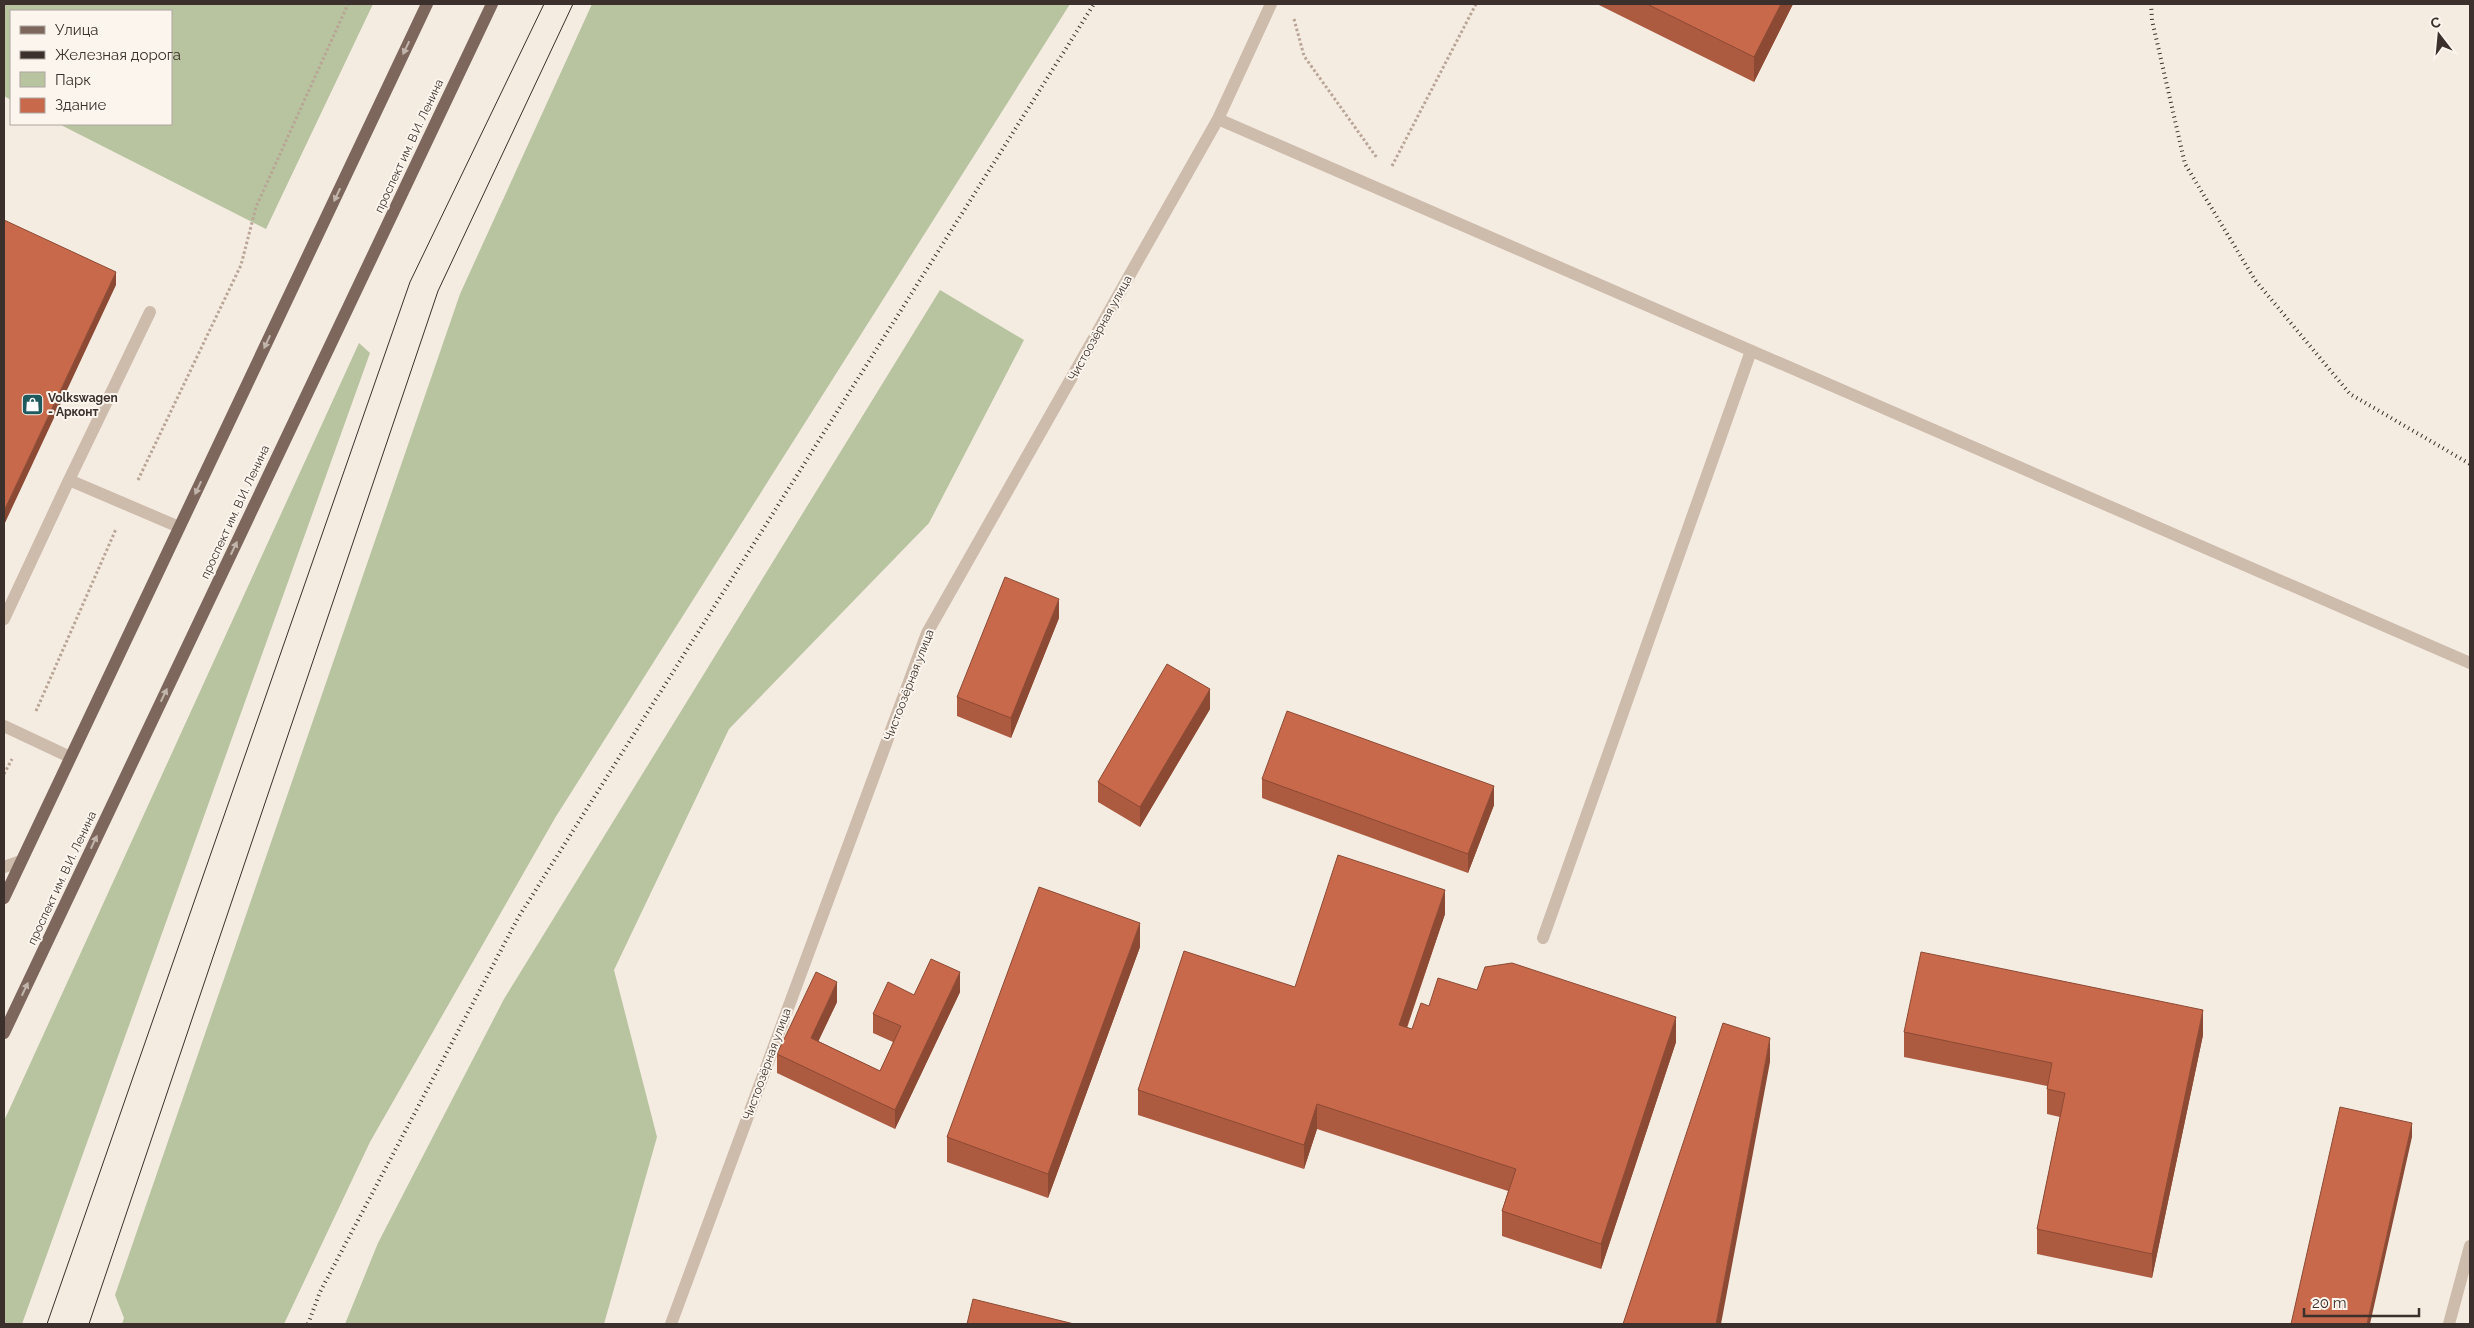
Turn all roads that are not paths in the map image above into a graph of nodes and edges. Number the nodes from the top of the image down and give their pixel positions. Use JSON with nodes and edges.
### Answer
{"nodes":[{"id":1,"x":427,"y":4,"type":"edge"},
{"id":2,"x":492,"y":4,"type":"edge"},
{"id":3,"x":1271,"y":4,"type":"edge"},
{"id":4,"x":1218,"y":119,"type":"junction"},
{"id":5,"x":150,"y":312,"type":"dead end"},
{"id":6,"x":1751,"y":350,"type":"junction"},
{"id":7,"x":68,"y":480,"type":"junction"},
{"id":8,"x":179,"y":528,"type":"junction"},
{"id":9,"x":4,"y":619,"type":"edge"},
{"id":10,"x":2470,"y":663,"type":"edge"},
{"id":11,"x":4,"y":726,"type":"edge"},
{"id":12,"x":70,"y":757,"type":"junction"},
{"id":13,"x":21,"y":861,"type":"junction"},
{"id":14,"x":4,"y":867,"type":"edge"},
{"id":15,"x":4,"y":898,"type":"edge"},
{"id":16,"x":1543,"y":938,"type":"dead end"},
{"id":17,"x":4,"y":1032,"type":"edge"},
{"id":18,"x":2470,"y":1246,"type":"edge"},
{"id":19,"x":671,"y":1324,"type":"edge"},
{"id":20,"x":2449,"y":1324,"type":"edge"}],
"edges":[{"from":1,"to":8,"type":"main road","one_way":true},
{"from":17,"to":2,"type":"main road","name":"проспект им. В.И. Ленина","one_way":true},
{"from":3,"to":4,"type":"street","name":"Чистоозёрная улица"},
{"from":4,"to":6,"type":"street"},
{"from":4,"to":19,"type":"street","name":"Чистоозёрная улица"},
{"from":5,"to":7,"type":"street"},
{"from":6,"to":10,"type":"street"},
{"from":6,"to":16,"type":"street"},
{"from":7,"to":8,"type":"street"},
{"from":7,"to":9,"type":"street"},
{"from":8,"to":12,"type":"main road"},
{"from":11,"to":12,"type":"street"},
{"from":12,"to":13,"type":"main road"},
{"from":13,"to":14,"type":"street"},
{"from":13,"to":15,"type":"main road"},
{"from":18,"to":20,"type":"street"}]}
